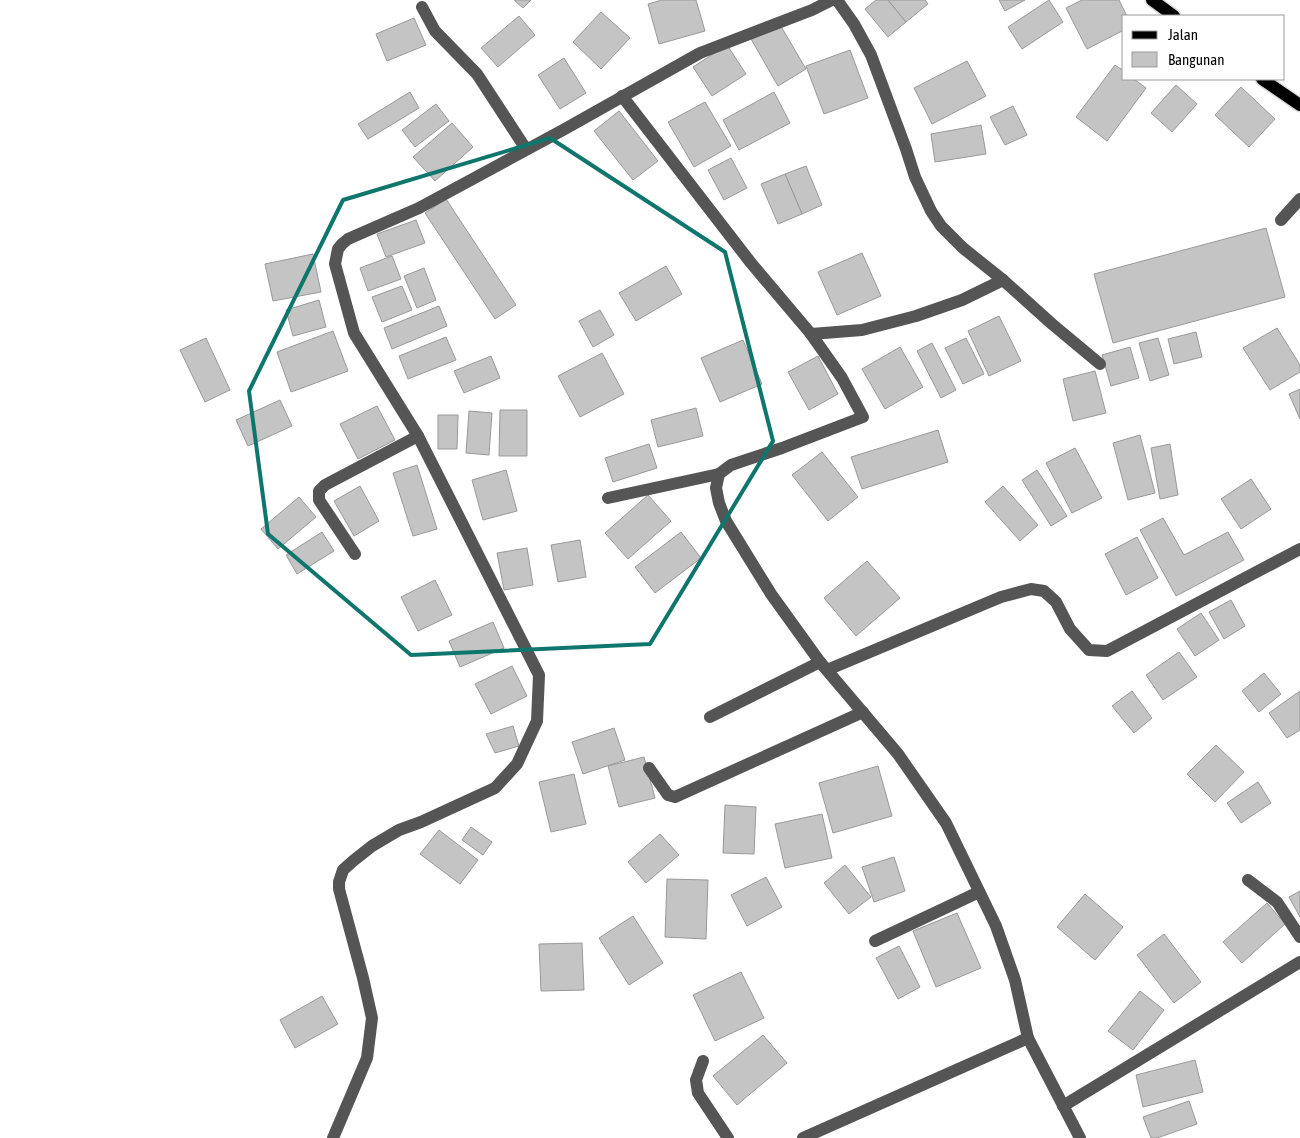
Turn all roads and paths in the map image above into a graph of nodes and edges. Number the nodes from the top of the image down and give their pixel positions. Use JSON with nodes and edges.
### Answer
{"nodes":[{"id":1,"x":832,"y":0,"type":"edge"},
{"id":2,"x":837,"y":0,"type":"edge"},
{"id":3,"x":1152,"y":0,"type":"edge"},
{"id":4,"x":422,"y":7,"type":"dead end"},
{"id":5,"x":1173,"y":15,"type":"edge"},
{"id":6,"x":1263,"y":80,"type":"edge"},
{"id":7,"x":622,"y":96,"type":"junction"},
{"id":8,"x":1300,"y":105,"type":"edge"},
{"id":9,"x":526,"y":149,"type":"junction"},
{"id":10,"x":1300,"y":199,"type":"edge"},
{"id":11,"x":1281,"y":220,"type":"dead end"},
{"id":12,"x":1003,"y":280,"type":"junction"},
{"id":13,"x":811,"y":334,"type":"junction"},
{"id":14,"x":1100,"y":364,"type":"dead end"},
{"id":15,"x":418,"y":436,"type":"junction"},
{"id":16,"x":719,"y":474,"type":"junction"},
{"id":17,"x":608,"y":498,"type":"dead end"},
{"id":18,"x":1300,"y":549,"type":"edge"},
{"id":19,"x":355,"y":554,"type":"dead end"},
{"id":20,"x":823,"y":666,"type":"junction"},
{"id":21,"x":863,"y":712,"type":"junction"},
{"id":22,"x":710,"y":717,"type":"dead end"},
{"id":23,"x":649,"y":768,"type":"dead end"},
{"id":24,"x":1248,"y":880,"type":"dead end"},
{"id":25,"x":979,"y":892,"type":"junction"},
{"id":26,"x":1300,"y":937,"type":"edge"},
{"id":27,"x":875,"y":941,"type":"dead end"},
{"id":28,"x":1300,"y":962,"type":"edge"},
{"id":29,"x":1028,"y":1038,"type":"junction"},
{"id":30,"x":703,"y":1061,"type":"dead end"},
{"id":31,"x":1064,"y":1106,"type":"junction"},
{"id":32,"x":333,"y":1138,"type":"edge"},
{"id":33,"x":728,"y":1138,"type":"edge"},
{"id":34,"x":804,"y":1138,"type":"edge"},
{"id":35,"x":1080,"y":1138,"type":"edge"}],
"edges":[{"from":1,"to":7,"type":"street"},
{"from":2,"to":12,"type":"street"},
{"from":3,"to":5,"type":"main road"},
{"from":4,"to":9,"type":"street"},
{"from":6,"to":8,"type":"main road"},
{"from":7,"to":9,"type":"street"},
{"from":7,"to":13,"type":"street"},
{"from":9,"to":15,"type":"street"},
{"from":10,"to":11,"type":"street"},
{"from":12,"to":13,"type":"street"},
{"from":12,"to":14,"type":"street"},
{"from":13,"to":16,"type":"street"},
{"from":15,"to":19,"type":"street"},
{"from":15,"to":32,"type":"street"},
{"from":16,"to":17,"type":"street"},
{"from":16,"to":20,"type":"street"},
{"from":18,"to":20,"type":"street"},
{"from":20,"to":21,"type":"street"},
{"from":20,"to":22,"type":"street"},
{"from":21,"to":23,"type":"street"},
{"from":21,"to":25,"type":"street"},
{"from":24,"to":26,"type":"street"},
{"from":25,"to":27,"type":"street"},
{"from":25,"to":29,"type":"street"},
{"from":28,"to":31,"type":"street"},
{"from":29,"to":31,"type":"street"},
{"from":29,"to":34,"type":"street"},
{"from":30,"to":33,"type":"street"},
{"from":31,"to":35,"type":"street"}]}
